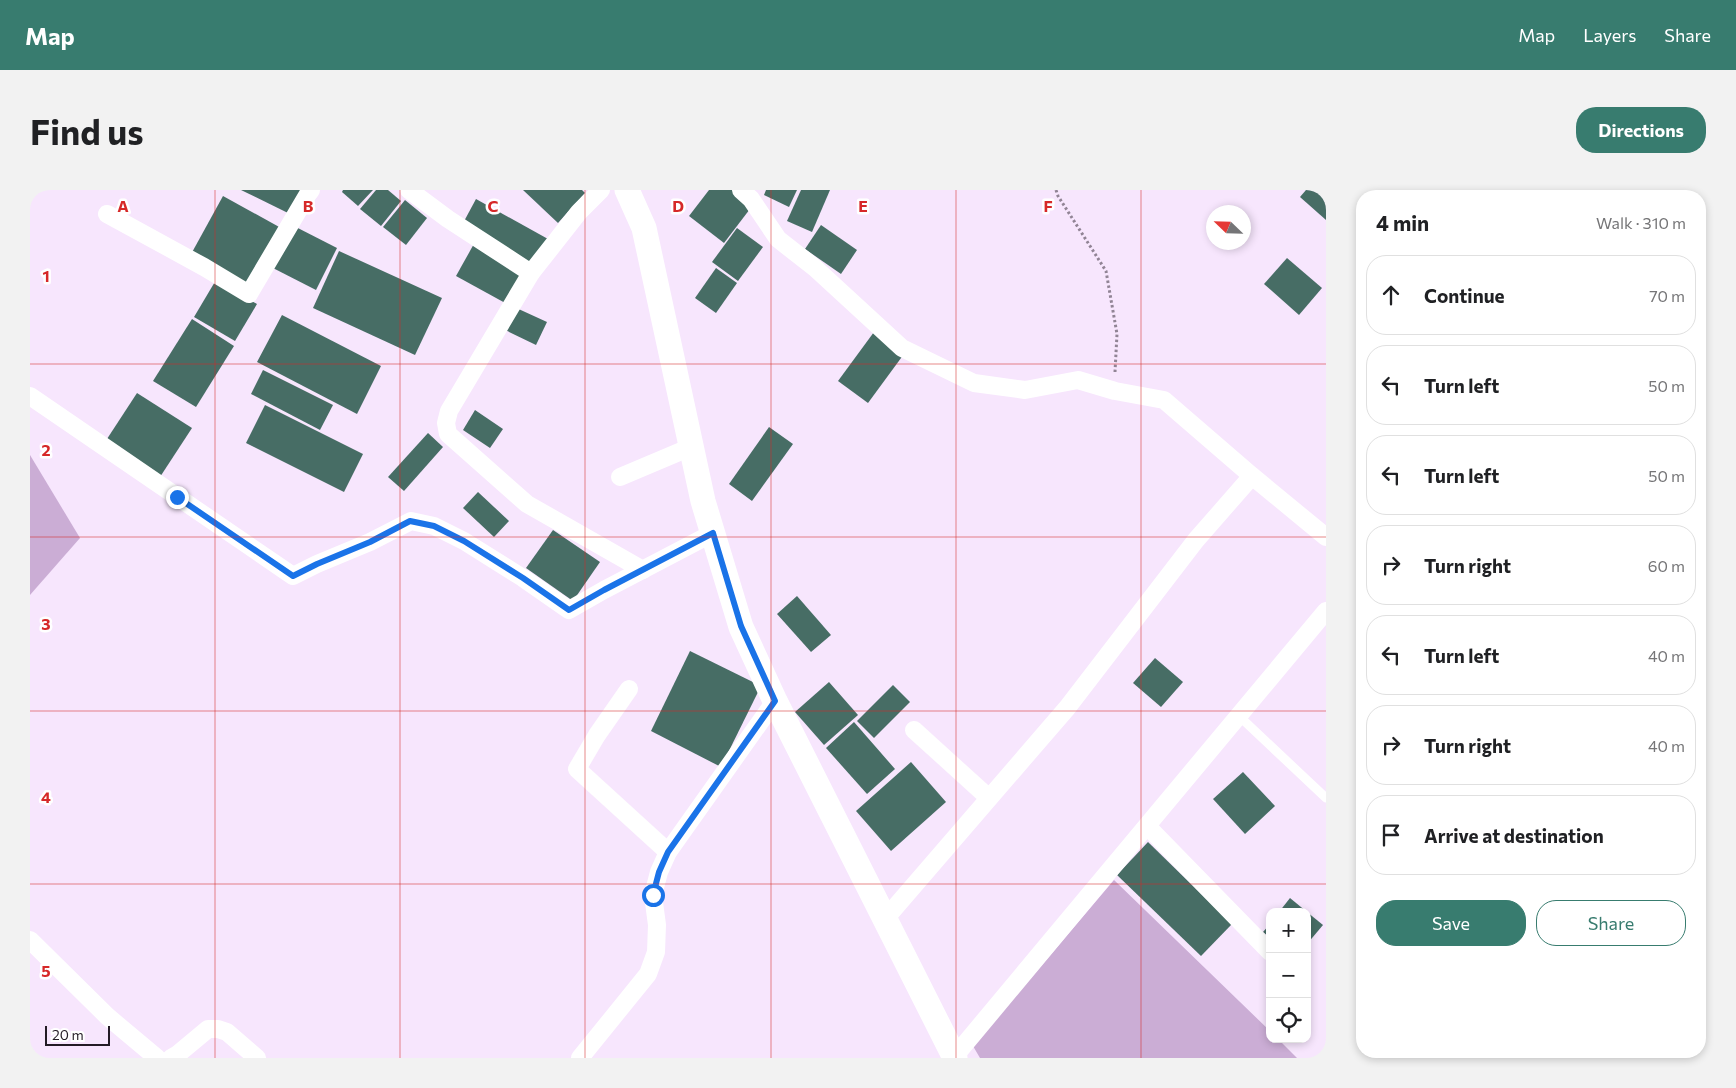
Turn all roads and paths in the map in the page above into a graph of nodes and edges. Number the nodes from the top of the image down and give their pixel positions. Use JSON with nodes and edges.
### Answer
{"nodes":[{"id":1,"x":311,"y":190,"type":"edge"},
{"id":2,"x":409,"y":190,"type":"edge"},
{"id":3,"x":600,"y":190,"type":"edge"},
{"id":4,"x":627,"y":190,"type":"edge"},
{"id":5,"x":741,"y":190,"type":"edge"},
{"id":6,"x":1056,"y":190,"type":"edge"},
{"id":7,"x":107,"y":214,"type":"dead end"},
{"id":8,"x":531,"y":273,"type":"junction"},
{"id":9,"x":1114,"y":391,"type":"junction"},
{"id":10,"x":30,"y":396,"type":"edge"},
{"id":11,"x":692,"y":447,"type":"junction"},
{"id":12,"x":1252,"y":476,"type":"junction"},
{"id":13,"x":620,"y":478,"type":"dead end"},
{"id":14,"x":713,"y":533,"type":"junction"},
{"id":15,"x":1326,"y":537,"type":"edge"},
{"id":16,"x":643,"y":570,"type":"junction"},
{"id":17,"x":1326,"y":611,"type":"edge"},
{"id":18,"x":629,"y":689,"type":"dead end"},
{"id":19,"x":775,"y":701,"type":"junction"},
{"id":20,"x":1239,"y":716,"type":"junction"},
{"id":21,"x":914,"y":730,"type":"dead end"},
{"id":22,"x":989,"y":798,"type":"junction"},
{"id":23,"x":1326,"y":798,"type":"edge"},
{"id":24,"x":1148,"y":826,"type":"junction"},
{"id":25,"x":668,"y":852,"type":"junction"},
{"id":26,"x":885,"y":919,"type":"junction"},
{"id":27,"x":30,"y":940,"type":"edge"},
{"id":28,"x":1266,"y":948,"type":"edge"},
{"id":29,"x":157,"y":1058,"type":"edge"},
{"id":30,"x":171,"y":1058,"type":"edge"},
{"id":31,"x":257,"y":1058,"type":"edge"},
{"id":32,"x":580,"y":1058,"type":"edge"},
{"id":33,"x":955,"y":1058,"type":"edge"}],
"edges":[{"from":1,"to":7,"type":"street"},
{"from":2,"to":8,"type":"street"},
{"from":3,"to":8,"type":"street"},
{"from":4,"to":11,"type":"street"},
{"from":5,"to":9,"type":"street"},
{"from":6,"to":9,"type":"path"},
{"from":8,"to":16,"type":"street"},
{"from":9,"to":12,"type":"street"},
{"from":10,"to":16,"type":"street"},
{"from":11,"to":13,"type":"street"},
{"from":11,"to":14,"type":"street"},
{"from":12,"to":15,"type":"street"},
{"from":12,"to":22,"type":"street"},
{"from":14,"to":16,"type":"street"},
{"from":14,"to":19,"type":"street"},
{"from":17,"to":20,"type":"street"},
{"from":18,"to":25,"type":"street"},
{"from":19,"to":25,"type":"street"},
{"from":19,"to":26,"type":"street"},
{"from":20,"to":23,"type":"lane"},
{"from":20,"to":24,"type":"street"},
{"from":21,"to":22,"type":"street"},
{"from":22,"to":26,"type":"street"},
{"from":24,"to":28,"type":"street"},
{"from":24,"to":33,"type":"street"},
{"from":25,"to":32,"type":"street"},
{"from":26,"to":33,"type":"street"},
{"from":27,"to":29,"type":"street"},
{"from":30,"to":31,"type":"street"}]}
